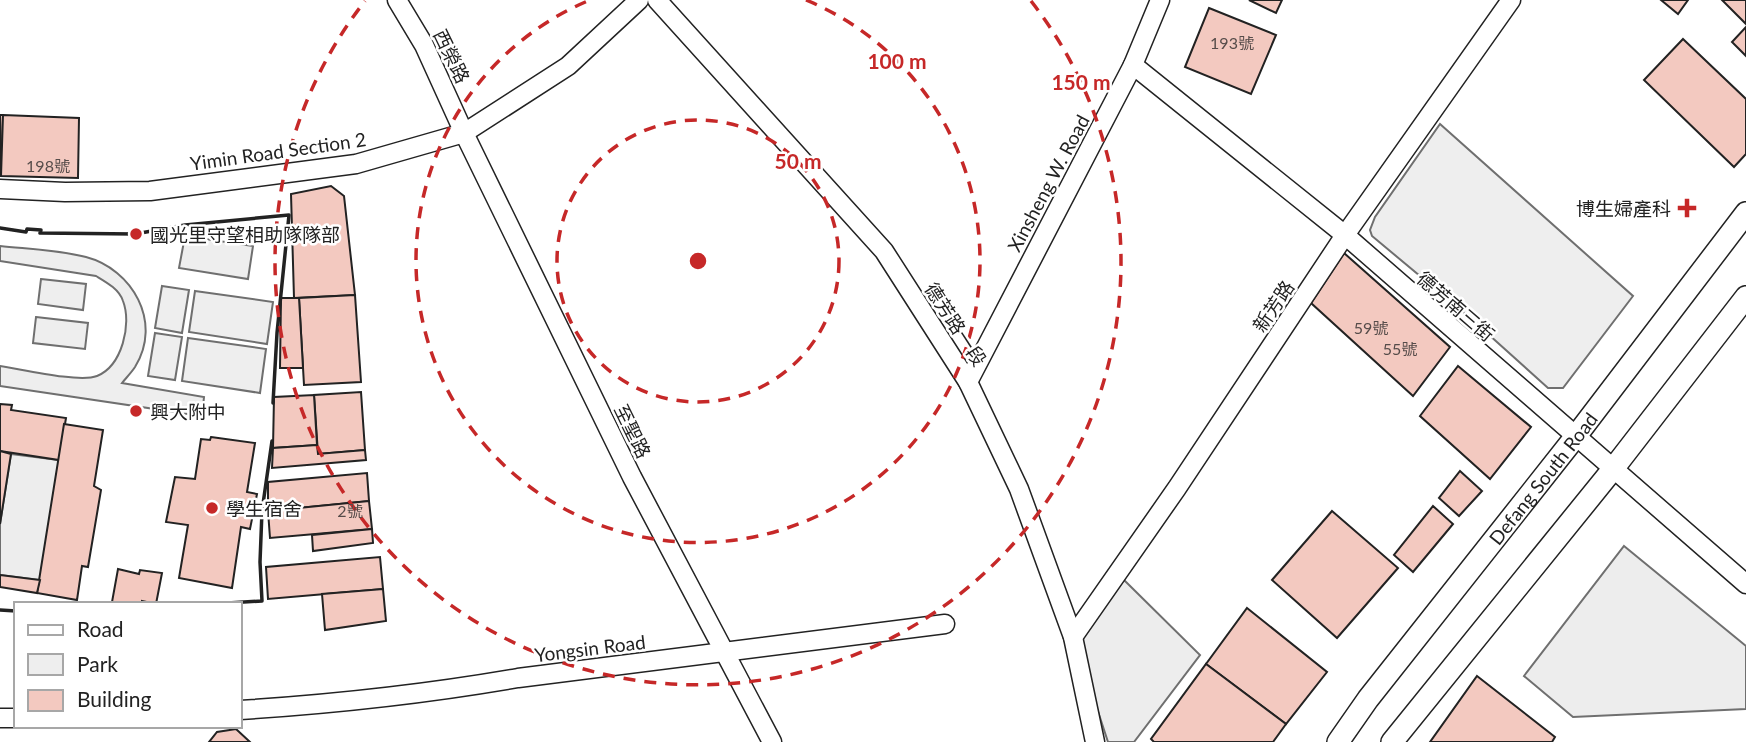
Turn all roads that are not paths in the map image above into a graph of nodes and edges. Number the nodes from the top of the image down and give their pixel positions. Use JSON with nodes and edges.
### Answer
{"nodes":[{"id":1,"x":397,"y":0,"type":"edge"},
{"id":2,"x":639,"y":0,"type":"edge"},
{"id":3,"x":657,"y":0,"type":"edge"},
{"id":4,"x":1160,"y":0,"type":"edge"},
{"id":5,"x":1511,"y":0,"type":"edge"},
{"id":6,"x":1133,"y":65,"type":"junction"},
{"id":7,"x":464,"y":133,"type":"junction"},
{"id":8,"x":0,"y":189,"type":"edge"},
{"id":9,"x":1746,"y":213,"type":"edge"},
{"id":10,"x":1345,"y":235,"type":"junction"},
{"id":11,"x":1746,"y":297,"type":"edge"},
{"id":12,"x":968,"y":382,"type":"junction"},
{"id":13,"x":1576,"y":436,"type":"junction"},
{"id":14,"x":1613,"y":469,"type":"junction"},
{"id":15,"x":1746,"y":584,"type":"edge"},
{"id":16,"x":945,"y":624,"type":"dead end"},
{"id":17,"x":1073,"y":637,"type":"junction"},
{"id":18,"x":725,"y":653,"type":"junction"},
{"id":19,"x":242,"y":710,"type":"edge"},
{"id":20,"x":772,"y":742,"type":"edge"},
{"id":21,"x":1095,"y":742,"type":"edge"},
{"id":22,"x":1338,"y":742,"type":"edge"},
{"id":23,"x":1392,"y":742,"type":"edge"}],
"edges":[{"from":1,"to":7,"type":"street","name":"西榮路"},
{"from":2,"to":7,"type":"street","name":"Yimin Road Section 2"},
{"from":3,"to":12,"type":"street","name":"德芳路一段"},
{"from":4,"to":6,"type":"street","name":"Xinsheng W. Road"},
{"from":5,"to":10,"type":"street","name":"新芳路"},
{"from":6,"to":10,"type":"street","name":"德芳南三街"},
{"from":6,"to":12,"type":"street","name":"Xinsheng W. Road"},
{"from":7,"to":8,"type":"street","name":"Yimin Road Section 2"},
{"from":7,"to":18,"type":"street","name":"至聖路"},
{"from":9,"to":13,"type":"street","name":"Defang South Road"},
{"from":10,"to":13,"type":"street","name":"德芳南三街"},
{"from":10,"to":17,"type":"street","name":"新芳路"},
{"from":11,"to":14,"type":"street"},
{"from":12,"to":17,"type":"street","name":"德芳路一段"},
{"from":13,"to":14,"type":"street","name":"德芳南三街"},
{"from":13,"to":22,"type":"street","name":"Defang South Road"},
{"from":14,"to":15,"type":"street","name":"德芳南三街"},
{"from":14,"to":23,"type":"street"},
{"from":16,"to":18,"type":"street","name":"Yongsin Road"},
{"from":17,"to":21,"type":"street","name":"德芳路一段"},
{"from":18,"to":19,"type":"street","name":"Yongsin Road"},
{"from":18,"to":20,"type":"street","name":"至聖路"}]}
